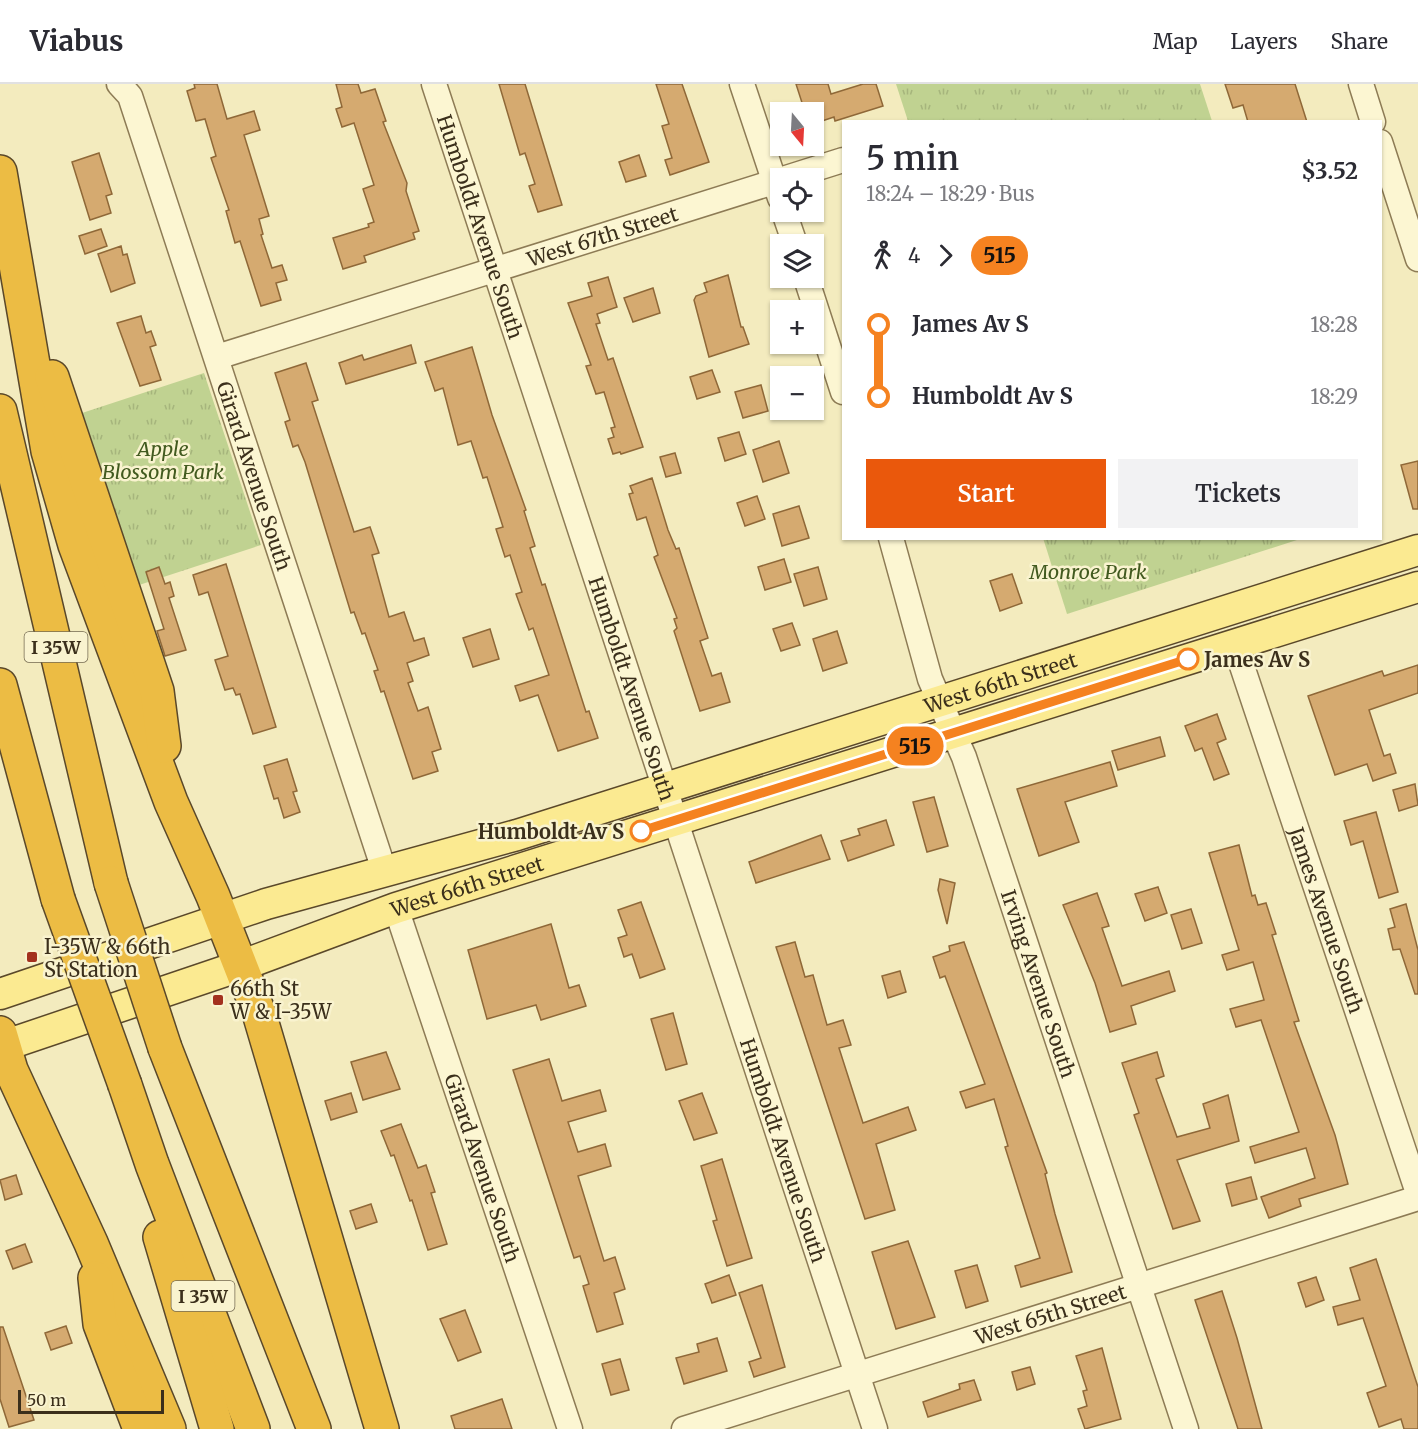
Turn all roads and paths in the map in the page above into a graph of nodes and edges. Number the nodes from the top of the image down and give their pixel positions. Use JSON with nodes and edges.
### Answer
{"nodes":[{"id":1,"x":119,"y":84,"type":"edge"},
{"id":2,"x":434,"y":84,"type":"edge"},
{"id":3,"x":742,"y":84,"type":"edge"},
{"id":4,"x":1361,"y":84,"type":"edge"},
{"id":5,"x":1372,"y":120,"type":"edge"},
{"id":6,"x":1382,"y":148,"type":"edge"},
{"id":7,"x":842,"y":160,"type":"edge"},
{"id":8,"x":774,"y":168,"type":"edge"},
{"id":9,"x":823,"y":168,"type":"edge"},
{"id":10,"x":0,"y":172,"type":"edge"},
{"id":11,"x":770,"y":188,"type":"edge"},
{"id":12,"x":1418,"y":259,"type":"edge"},
{"id":13,"x":495,"y":270,"type":"junction"},
{"id":14,"x":809,"y":288,"type":"edge"},
{"id":15,"x":217,"y":357,"type":"junction"},
{"id":16,"x":842,"y":389,"type":"edge"},
{"id":17,"x":0,"y":411,"type":"edge"},
{"id":18,"x":892,"y":540,"type":"edge"},
{"id":19,"x":1418,"y":550,"type":"edge"},
{"id":20,"x":1418,"y":587,"type":"edge"},
{"id":21,"x":1235,"y":645,"type":"junction"},
{"id":22,"x":0,"y":684,"type":"edge"},
{"id":23,"x":940,"y":701,"type":"junction"},
{"id":24,"x":954,"y":734,"type":"junction"},
{"id":25,"x":666,"y":787,"type":"junction"},
{"id":26,"x":676,"y":820,"type":"junction"},
{"id":27,"x":384,"y":870,"type":"junction"},
{"id":28,"x":396,"y":908,"type":"junction"},
{"id":29,"x":223,"y":920,"type":"junction"},
{"id":30,"x":240,"y":966,"type":"junction"},
{"id":31,"x":0,"y":994,"type":"edge"},
{"id":32,"x":2,"y":1042,"type":"edge"},
{"id":33,"x":152,"y":1164,"type":"junction"},
{"id":34,"x":1418,"y":1196,"type":"edge"},
{"id":35,"x":91,"y":1243,"type":"junction"},
{"id":36,"x":1139,"y":1286,"type":"junction"},
{"id":37,"x":857,"y":1374,"type":"junction"},
{"id":38,"x":140,"y":1429,"type":"edge"},
{"id":39,"x":169,"y":1429,"type":"edge"},
{"id":40,"x":217,"y":1429,"type":"edge"},
{"id":41,"x":253,"y":1429,"type":"edge"},
{"id":42,"x":314,"y":1429,"type":"edge"},
{"id":43,"x":382,"y":1429,"type":"edge"},
{"id":44,"x":570,"y":1429,"type":"edge"},
{"id":45,"x":684,"y":1429,"type":"edge"},
{"id":46,"x":875,"y":1429,"type":"edge"},
{"id":47,"x":1186,"y":1429,"type":"edge"}],
"edges":[{"from":1,"to":15,"type":"street","name":"Girard Avenue South"},
{"from":2,"to":13,"type":"street","name":"Humboldt Avenue South"},
{"from":3,"to":8,"type":"street"},
{"from":4,"to":5,"type":"street"},
{"from":6,"to":12,"type":"street"},
{"from":7,"to":9,"type":"street","name":"West 67th Street"},
{"from":10,"to":29,"type":"highway"},
{"from":11,"to":13,"type":"street","name":"West 67th Street"},
{"from":13,"to":15,"type":"street","name":"West 67th Street"},
{"from":13,"to":25,"type":"street","name":"Humboldt Avenue South"},
{"from":14,"to":16,"type":"street"},
{"from":15,"to":27,"type":"street","name":"Girard Avenue South"},
{"from":17,"to":42,"type":"highway","number":"I 35W","bridge":true},
{"from":18,"to":23,"type":"street","name":"Irving Avenue South"},
{"from":19,"to":23,"type":"main road","name":"West 66th Street"},
{"from":20,"to":21,"type":"main road","name":"West 66th Street"},
{"from":21,"to":24,"type":"main road","name":"West 66th Street"},
{"from":21,"to":34,"type":"street","name":"James Avenue South"},
{"from":22,"to":33,"type":"highway","number":"I 35W","bridge":true},
{"from":23,"to":24,"type":"street","name":"Irving Avenue South"},
{"from":23,"to":25,"type":"main road","name":"West 66th Street"},
{"from":24,"to":26,"type":"main road","name":"West 66th Street"},
{"from":24,"to":36,"type":"street","name":"Irving Avenue South"},
{"from":25,"to":26,"type":"street","name":"Humboldt Avenue South"},
{"from":25,"to":27,"type":"main road","name":"West 66th Street"},
{"from":26,"to":28,"type":"main road","name":"West 66th Street"},
{"from":26,"to":37,"type":"street","name":"Humboldt Avenue South"},
{"from":27,"to":29,"type":"main road","name":"West 66th Street"},
{"from":28,"to":30,"type":"main road","name":"West 66th Street"},
{"from":28,"to":44,"type":"street","name":"Girard Avenue South"},
{"from":29,"to":30,"type":"highway"},
{"from":29,"to":31,"type":"main road","name":"West 66th Street"},
{"from":30,"to":32,"type":"main road","name":"West 66th Street"},
{"from":30,"to":43,"type":"highway"},
{"from":32,"to":35,"type":"highway"},
{"from":33,"to":40,"type":"highway"},
{"from":33,"to":41,"type":"highway","number":"I 35W"},
{"from":34,"to":36,"type":"street","name":"West 65th Street"},
{"from":35,"to":38,"type":"highway"},
{"from":35,"to":39,"type":"highway"},
{"from":36,"to":37,"type":"street","name":"West 65th Street"},
{"from":36,"to":47,"type":"street","name":"Irving Avenue South"},
{"from":37,"to":45,"type":"street","name":"West 65th Street"},
{"from":37,"to":46,"type":"street","name":"Humboldt Avenue South"}]}
